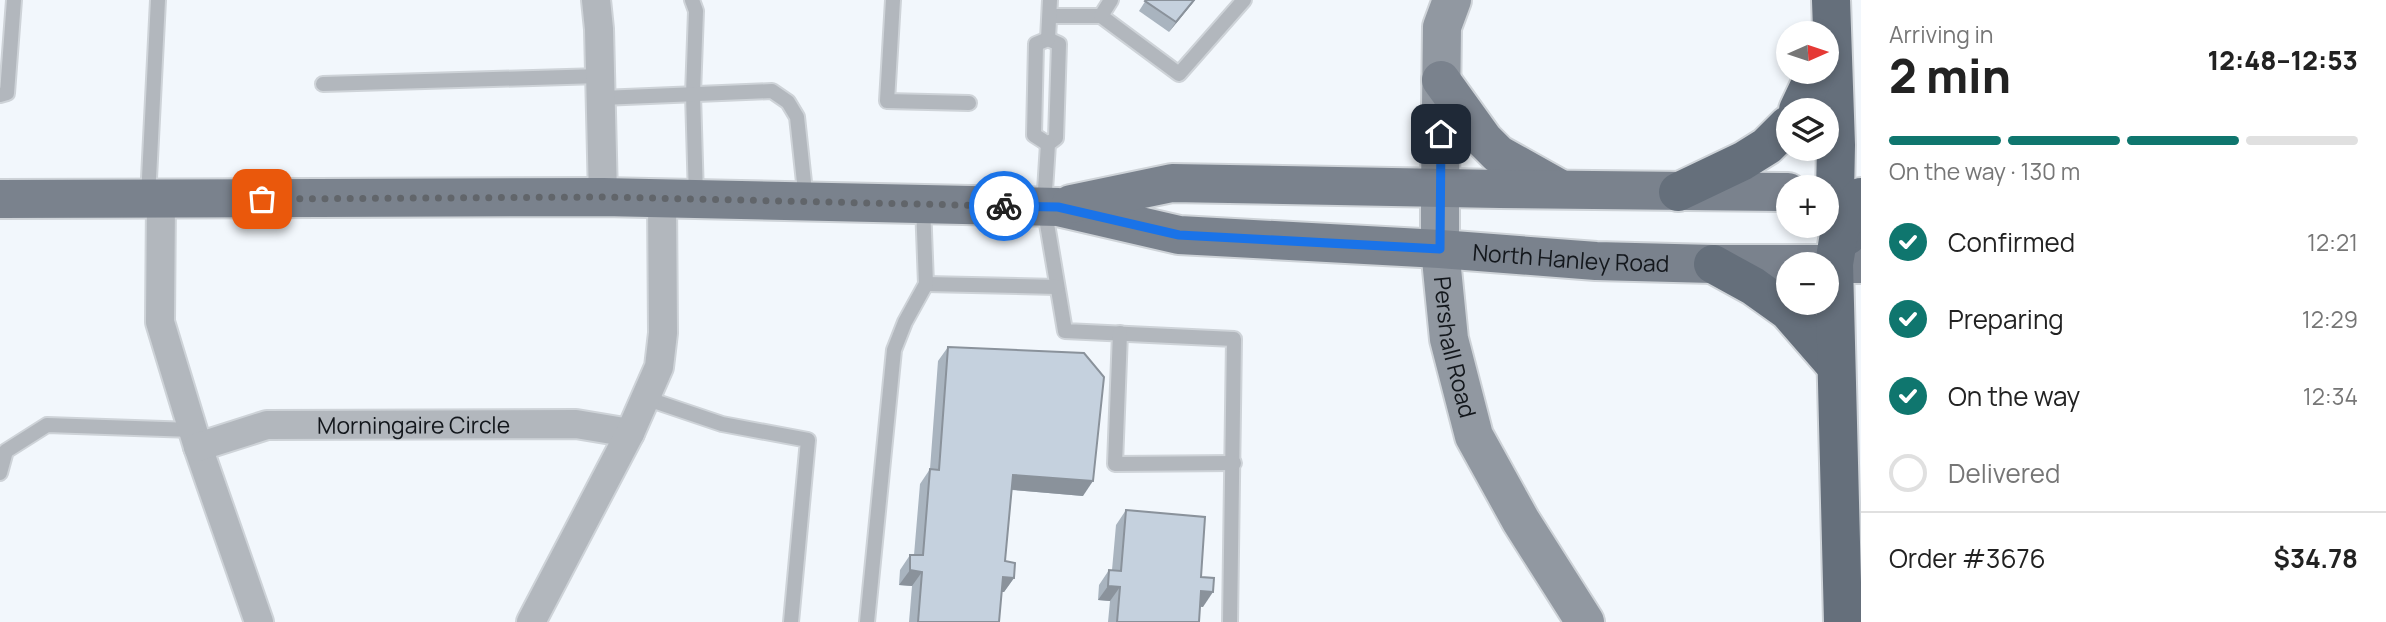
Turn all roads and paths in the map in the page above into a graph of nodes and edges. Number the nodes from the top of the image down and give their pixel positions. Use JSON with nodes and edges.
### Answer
{"nodes":[{"id":1,"x":14,"y":0,"type":"edge"},
{"id":2,"x":158,"y":0,"type":"edge"},
{"id":3,"x":596,"y":0,"type":"edge"},
{"id":4,"x":692,"y":0,"type":"edge"},
{"id":5,"x":893,"y":0,"type":"edge"},
{"id":6,"x":1050,"y":0,"type":"edge"},
{"id":7,"x":1111,"y":0,"type":"edge"},
{"id":8,"x":1244,"y":0,"type":"edge"},
{"id":9,"x":1452,"y":0,"type":"edge"},
{"id":10,"x":1831,"y":0,"type":"edge"},
{"id":11,"x":1050,"y":16,"type":"junction"},
{"id":12,"x":1101,"y":16,"type":"junction"},
{"id":13,"x":1831,"y":21,"type":"edge"},
{"id":14,"x":1048,"y":39,"type":"junction"},
{"id":15,"x":1441,"y":80,"type":"junction"},
{"id":16,"x":1832,"y":84,"type":"edge"},
{"id":17,"x":323,"y":85,"type":"dead end"},
{"id":18,"x":600,"y":87,"type":"junction"},
{"id":19,"x":3,"y":94,"type":"edge"},
{"id":20,"x":692,"y":94,"type":"junction"},
{"id":21,"x":969,"y":103,"type":"dead end"},
{"id":22,"x":1776,"y":137,"type":"edge"},
{"id":23,"x":1048,"y":144,"type":"junction"},
{"id":24,"x":1440,"y":188,"type":"junction"},
{"id":25,"x":1562,"y":190,"type":"junction"},
{"id":26,"x":1678,"y":192,"type":"junction"},
{"id":27,"x":1776,"y":192,"type":"edge"},
{"id":28,"x":603,"y":197,"type":"junction"},
{"id":29,"x":0,"y":199,"type":"edge"},
{"id":30,"x":679,"y":199,"type":"junction"},
{"id":31,"x":154,"y":200,"type":"junction"},
{"id":32,"x":806,"y":202,"type":"junction"},
{"id":33,"x":923,"y":204,"type":"junction"},
{"id":34,"x":1051,"y":207,"type":"junction"},
{"id":35,"x":1847,"y":223,"type":"edge"},
{"id":36,"x":1440,"y":249,"type":"junction"},
{"id":37,"x":1713,"y":264,"type":"junction"},
{"id":38,"x":926,"y":284,"type":"junction"},
{"id":39,"x":1056,"y":287,"type":"junction"},
{"id":40,"x":1120,"y":333,"type":"junction"},
{"id":41,"x":1835,"y":365,"type":"junction"},
{"id":42,"x":645,"y":398,"type":"junction"},
{"id":43,"x":630,"y":433,"type":"junction"},
{"id":44,"x":195,"y":439,"type":"junction"},
{"id":45,"x":1234,"y":463,"type":"junction"},
{"id":46,"x":0,"y":473,"type":"edge"},
{"id":47,"x":259,"y":622,"type":"edge"},
{"id":48,"x":531,"y":622,"type":"edge"},
{"id":49,"x":791,"y":622,"type":"edge"},
{"id":50,"x":867,"y":622,"type":"edge"},
{"id":51,"x":1230,"y":622,"type":"edge"},
{"id":52,"x":1585,"y":622,"type":"edge"},
{"id":53,"x":1843,"y":622,"type":"edge"}],
"edges":[{"from":1,"to":19,"type":"lane"},
{"from":2,"to":31,"type":"lane"},
{"from":3,"to":18,"type":"street"},
{"from":4,"to":20,"type":"lane"},
{"from":5,"to":21,"type":"lane"},
{"from":6,"to":11,"type":"lane"},
{"from":7,"to":12,"type":"lane"},
{"from":8,"to":12,"type":"lane"},
{"from":9,"to":15,"type":"street","name":"Pershall Road"},
{"from":10,"to":13,"type":"highway"},
{"from":11,"to":12,"type":"lane"},
{"from":11,"to":14,"type":"lane"},
{"from":14,"to":23,"type":"lane"},
{"from":14,"to":23,"type":"lane"},
{"from":15,"to":24,"type":"street","name":"Pershall Road"},
{"from":15,"to":25,"type":"main road"},
{"from":16,"to":35,"type":"highway"},
{"from":17,"to":18,"type":"lane"},
{"from":18,"to":20,"type":"lane"},
{"from":18,"to":28,"type":"street"},
{"from":20,"to":30,"type":"lane"},
{"from":20,"to":32,"type":"lane"},
{"from":22,"to":26,"type":"highway"},
{"from":23,"to":34,"type":"lane"},
{"from":24,"to":25,"type":"main road","name":"North Hanley Road"},
{"from":24,"to":34,"type":"main road","name":"North Hanley Road"},
{"from":24,"to":36,"type":"street","name":"Pershall Road"},
{"from":25,"to":26,"type":"main road","name":"North Hanley Road"},
{"from":26,"to":27,"type":"main road","name":"North Hanley Road"},
{"from":28,"to":30,"type":"main road","name":"North Hanley Road"},
{"from":28,"to":31,"type":"main road","name":"North Hanley Road"},
{"from":29,"to":31,"type":"main road","name":"North Hanley Road"},
{"from":30,"to":32,"type":"main road","name":"North Hanley Road"},
{"from":30,"to":42,"type":"street"},
{"from":31,"to":44,"type":"street"},
{"from":32,"to":33,"type":"main road","name":"North Hanley Road"},
{"from":33,"to":34,"type":"main road","name":"North Hanley Road"},
{"from":33,"to":38,"type":"lane"},
{"from":34,"to":36,"type":"main road","name":"North Hanley Road"},
{"from":34,"to":39,"type":"lane"},
{"from":35,"to":37,"type":"main road","name":"North Hanley Road"},
{"from":35,"to":41,"type":"highway"},
{"from":36,"to":37,"type":"main road","name":"North Hanley Road"},
{"from":36,"to":52,"type":"street","name":"Pershall Road"},
{"from":37,"to":41,"type":"highway"},
{"from":38,"to":39,"type":"lane"},
{"from":38,"to":50,"type":"lane"},
{"from":39,"to":40,"type":"lane"},
{"from":40,"to":45,"type":"lane"},
{"from":40,"to":45,"type":"lane"},
{"from":41,"to":53,"type":"highway"},
{"from":42,"to":43,"type":"street"},
{"from":42,"to":49,"type":"lane"},
{"from":43,"to":44,"type":"street","name":"Morningaire Circle"},
{"from":43,"to":48,"type":"street"},
{"from":44,"to":46,"type":"lane"},
{"from":44,"to":47,"type":"street"},
{"from":45,"to":51,"type":"lane"}]}
